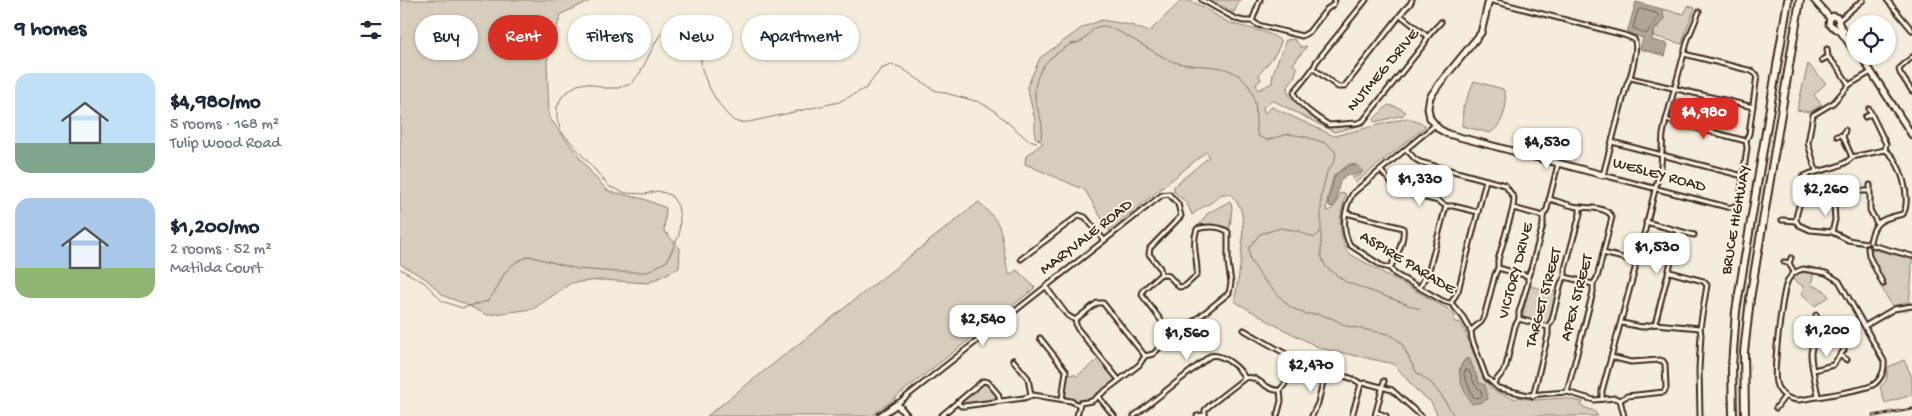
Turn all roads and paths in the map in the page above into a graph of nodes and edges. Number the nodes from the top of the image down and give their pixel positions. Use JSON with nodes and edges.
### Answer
{"nodes":[{"id":1,"x":1202,"y":0,"type":"edge"},
{"id":2,"x":1260,"y":0,"type":"edge"},
{"id":3,"x":1335,"y":0,"type":"edge"},
{"id":4,"x":1366,"y":0,"type":"edge"},
{"id":5,"x":1412,"y":0,"type":"edge"},
{"id":6,"x":1489,"y":0,"type":"edge"},
{"id":7,"x":1788,"y":0,"type":"edge"},
{"id":8,"x":1800,"y":0,"type":"edge"},
{"id":9,"x":1814,"y":0,"type":"edge"},
{"id":10,"x":1863,"y":0,"type":"edge"},
{"id":11,"x":1887,"y":0,"type":"edge"},
{"id":12,"x":1699,"y":12,"type":"dead end"},
{"id":13,"x":1400,"y":15,"type":"junction"},
{"id":14,"x":1830,"y":18,"type":"junction"},
{"id":15,"x":1252,"y":21,"type":"junction"},
{"id":16,"x":1441,"y":22,"type":"dead end"},
{"id":17,"x":1838,"y":24,"type":"junction"},
{"id":18,"x":1912,"y":30,"type":"edge"},
{"id":19,"x":1846,"y":35,"type":"edge"},
{"id":20,"x":1427,"y":36,"type":"junction"},
{"id":21,"x":1846,"y":37,"type":"edge"},
{"id":22,"x":1827,"y":49,"type":"dead end"},
{"id":23,"x":1684,"y":54,"type":"junction"},
{"id":24,"x":1828,"y":57,"type":"junction"},
{"id":25,"x":1912,"y":57,"type":"edge"},
{"id":26,"x":1822,"y":60,"type":"dead end"},
{"id":27,"x":1866,"y":65,"type":"edge"},
{"id":28,"x":1314,"y":69,"type":"junction"},
{"id":29,"x":1871,"y":73,"type":"junction"},
{"id":30,"x":1630,"y":78,"type":"junction"},
{"id":31,"x":1849,"y":85,"type":"junction"},
{"id":32,"x":1674,"y":89,"type":"junction"},
{"id":33,"x":1912,"y":91,"type":"edge"},
{"id":34,"x":1753,"y":107,"type":"junction"},
{"id":35,"x":1869,"y":109,"type":"dead end"},
{"id":36,"x":1871,"y":114,"type":"junction"},
{"id":37,"x":1865,"y":116,"type":"dead end"},
{"id":38,"x":1666,"y":120,"type":"junction"},
{"id":39,"x":1435,"y":125,"type":"junction"},
{"id":40,"x":1910,"y":129,"type":"edge"},
{"id":41,"x":1845,"y":130,"type":"dead end"},
{"id":42,"x":1843,"y":135,"type":"junction"},
{"id":43,"x":1912,"y":135,"type":"edge"},
{"id":44,"x":1837,"y":136,"type":"dead end"},
{"id":45,"x":1746,"y":141,"type":"junction"},
{"id":46,"x":1612,"y":142,"type":"junction"},
{"id":47,"x":1406,"y":148,"type":"junction"},
{"id":48,"x":1885,"y":150,"type":"junction"},
{"id":49,"x":1662,"y":155,"type":"junction"},
{"id":50,"x":1852,"y":157,"type":"junction"},
{"id":51,"x":1559,"y":163,"type":"junction"},
{"id":52,"x":1381,"y":171,"type":"junction"},
{"id":53,"x":1816,"y":171,"type":"junction"},
{"id":54,"x":1604,"y":175,"type":"junction"},
{"id":55,"x":1743,"y":176,"type":"junction"},
{"id":56,"x":1486,"y":180,"type":"junction"},
{"id":57,"x":1870,"y":185,"type":"dead end"},
{"id":58,"x":1655,"y":188,"type":"junction"},
{"id":59,"x":1860,"y":191,"type":"dead end"},
{"id":60,"x":1868,"y":191,"type":"junction"},
{"id":61,"x":1549,"y":199,"type":"junction"},
{"id":62,"x":1838,"y":202,"type":"dead end"},
{"id":63,"x":1827,"y":204,"type":"dead end"},
{"id":64,"x":1834,"y":204,"type":"junction"},
{"id":65,"x":1446,"y":206,"type":"junction"},
{"id":66,"x":1580,"y":207,"type":"junction"},
{"id":67,"x":1513,"y":208,"type":"junction"},
{"id":68,"x":1478,"y":212,"type":"junction"},
{"id":69,"x":1346,"y":213,"type":"junction"},
{"id":70,"x":1543,"y":216,"type":"junction"},
{"id":71,"x":1782,"y":220,"type":"dead end"},
{"id":72,"x":1796,"y":221,"type":"junction"},
{"id":73,"x":1646,"y":222,"type":"junction"},
{"id":74,"x":1877,"y":223,"type":"junction"},
{"id":75,"x":1679,"y":231,"type":"junction"},
{"id":76,"x":1832,"y":232,"type":"junction"},
{"id":77,"x":1694,"y":235,"type":"dead end"},
{"id":78,"x":1104,"y":240,"type":"junction"},
{"id":79,"x":1869,"y":244,"type":"junction"},
{"id":80,"x":1603,"y":253,"type":"junction"},
{"id":81,"x":1912,"y":256,"type":"edge"},
{"id":82,"x":1791,"y":258,"type":"dead end"},
{"id":83,"x":1021,"y":259,"type":"dead end"},
{"id":84,"x":1635,"y":261,"type":"junction"},
{"id":85,"x":1390,"y":268,"type":"junction"},
{"id":86,"x":1498,"y":268,"type":"junction"},
{"id":87,"x":1670,"y":272,"type":"junction"},
{"id":88,"x":1794,"y":272,"type":"junction"},
{"id":89,"x":1161,"y":274,"type":"junction"},
{"id":90,"x":1528,"y":276,"type":"junction"},
{"id":91,"x":1565,"y":277,"type":"junction"},
{"id":92,"x":1593,"y":284,"type":"junction"},
{"id":93,"x":1883,"y":284,"type":"dead end"},
{"id":94,"x":1046,"y":286,"type":"junction"},
{"id":95,"x":1420,"y":287,"type":"junction"},
{"id":96,"x":1451,"y":303,"type":"junction"},
{"id":97,"x":1912,"y":306,"type":"edge"},
{"id":98,"x":1816,"y":315,"type":"dead end"},
{"id":99,"x":1519,"y":319,"type":"junction"},
{"id":100,"x":1074,"y":320,"type":"junction"},
{"id":101,"x":1622,"y":323,"type":"junction"},
{"id":102,"x":1655,"y":324,"type":"junction"},
{"id":103,"x":1817,"y":324,"type":"junction"},
{"id":104,"x":1822,"y":325,"type":"dead end"},
{"id":105,"x":1865,"y":326,"type":"junction"},
{"id":106,"x":1548,"y":327,"type":"junction"},
{"id":107,"x":1700,"y":328,"type":"junction"},
{"id":108,"x":1244,"y":330,"type":"dead end"},
{"id":109,"x":1470,"y":330,"type":"junction"},
{"id":110,"x":1170,"y":336,"type":"junction"},
{"id":111,"x":1040,"y":338,"type":"dead end"},
{"id":112,"x":1844,"y":350,"type":"dead end"},
{"id":113,"x":1145,"y":356,"type":"junction"},
{"id":114,"x":1841,"y":356,"type":"junction"},
{"id":115,"x":1611,"y":357,"type":"junction"},
{"id":116,"x":1013,"y":360,"type":"dead end"},
{"id":117,"x":1847,"y":360,"type":"dead end"},
{"id":118,"x":1293,"y":366,"type":"junction"},
{"id":119,"x":1814,"y":370,"type":"junction"},
{"id":120,"x":1325,"y":374,"type":"junction"},
{"id":121,"x":1244,"y":378,"type":"junction"},
{"id":122,"x":1119,"y":380,"type":"junction"},
{"id":123,"x":1732,"y":380,"type":"junction"},
{"id":124,"x":1384,"y":381,"type":"dead end"},
{"id":125,"x":1494,"y":383,"type":"junction"},
{"id":126,"x":1360,"y":384,"type":"junction"},
{"id":127,"x":1380,"y":386,"type":"junction"},
{"id":128,"x":1280,"y":390,"type":"junction"},
{"id":129,"x":1567,"y":392,"type":"junction"},
{"id":130,"x":1031,"y":395,"type":"junction"},
{"id":131,"x":1098,"y":396,"type":"junction"},
{"id":132,"x":1533,"y":396,"type":"junction"},
{"id":133,"x":1785,"y":396,"type":"junction"},
{"id":134,"x":1818,"y":396,"type":"junction"},
{"id":135,"x":1062,"y":399,"type":"junction"},
{"id":136,"x":1602,"y":399,"type":"junction"},
{"id":137,"x":1620,"y":400,"type":"junction"},
{"id":138,"x":1000,"y":401,"type":"junction"},
{"id":139,"x":957,"y":402,"type":"junction"},
{"id":140,"x":896,"y":404,"type":"junction"},
{"id":141,"x":1079,"y":405,"type":"junction"},
{"id":142,"x":1776,"y":408,"type":"dead end"},
{"id":143,"x":1376,"y":414,"type":"edge"},
{"id":144,"x":1746,"y":415,"type":"edge"},
{"id":145,"x":880,"y":416,"type":"edge"},
{"id":146,"x":903,"y":416,"type":"edge"},
{"id":147,"x":907,"y":416,"type":"edge"},
{"id":148,"x":941,"y":416,"type":"edge"},
{"id":149,"x":1076,"y":416,"type":"edge"},
{"id":150,"x":1114,"y":416,"type":"edge"},
{"id":151,"x":1134,"y":416,"type":"edge"},
{"id":152,"x":1197,"y":416,"type":"edge"},
{"id":153,"x":1205,"y":416,"type":"edge"},
{"id":154,"x":1277,"y":416,"type":"edge"},
{"id":155,"x":1312,"y":416,"type":"edge"},
{"id":156,"x":1352,"y":416,"type":"edge"},
{"id":157,"x":1386,"y":416,"type":"edge"},
{"id":158,"x":1420,"y":416,"type":"edge"},
{"id":159,"x":1624,"y":416,"type":"edge"},
{"id":160,"x":1700,"y":416,"type":"edge"},
{"id":161,"x":1729,"y":416,"type":"edge"},
{"id":162,"x":1733,"y":416,"type":"edge"}],
"edges":[{"from":1,"to":15,"type":"street"},
{"from":2,"to":15,"type":"street"},
{"from":3,"to":15,"type":"street"},
{"from":4,"to":28,"type":"street","name":"NUTMEG DRIVE"},
{"from":5,"to":13,"type":"street"},
{"from":6,"to":30,"type":"street"},
{"from":6,"to":39,"type":"street"},
{"from":7,"to":123,"type":"highway","name":"BRUCE HIGHWAY"},
{"from":8,"to":144,"type":"highway","name":"BRUCE HIGHWAY"},
{"from":9,"to":14,"type":"street"},
{"from":10,"to":17,"type":"street"},
{"from":11,"to":18,"type":"street"},
{"from":12,"to":23,"type":"street"},
{"from":13,"to":20,"type":"street"},
{"from":13,"to":28,"type":"street"},
{"from":14,"to":17,"type":"street"},
{"from":14,"to":17,"type":"street"},
{"from":16,"to":20,"type":"street","name":"NUTMEG DRIVE"},
{"from":17,"to":19,"type":"street"},
{"from":17,"to":21,"type":"street"},
{"from":20,"to":28,"type":"street","name":"NUTMEG DRIVE"},
{"from":22,"to":24,"type":"street"},
{"from":23,"to":32,"type":"street"},
{"from":23,"to":34,"type":"street"},
{"from":24,"to":26,"type":"street"},
{"from":24,"to":31,"type":"street"},
{"from":25,"to":33,"type":"street"},
{"from":27,"to":29,"type":"street"},
{"from":29,"to":31,"type":"street"},
{"from":29,"to":40,"type":"street"},
{"from":30,"to":32,"type":"street"},
{"from":30,"to":46,"type":"street"},
{"from":31,"to":53,"type":"street"},
{"from":32,"to":34,"type":"street"},
{"from":32,"to":38,"type":"street"},
{"from":34,"to":45,"type":"street"},
{"from":35,"to":36,"type":"street"},
{"from":36,"to":37,"type":"street"},
{"from":36,"to":48,"type":"street"},
{"from":38,"to":45,"type":"street"},
{"from":38,"to":49,"type":"street"},
{"from":39,"to":47,"type":"street","name":"ASPIRE PARADE"},
{"from":39,"to":51,"type":"street","name":"WESLEY ROAD"},
{"from":40,"to":43,"type":"street"},
{"from":41,"to":42,"type":"street"},
{"from":42,"to":44,"type":"street"},
{"from":42,"to":50,"type":"street"},
{"from":45,"to":55,"type":"street"},
{"from":46,"to":49,"type":"street"},
{"from":46,"to":54,"type":"street"},
{"from":47,"to":52,"type":"street","name":"ASPIRE PARADE"},
{"from":47,"to":56,"type":"street"},
{"from":48,"to":50,"type":"street"},
{"from":48,"to":74,"type":"street"},
{"from":49,"to":55,"type":"street"},
{"from":49,"to":58,"type":"street"},
{"from":50,"to":53,"type":"street"},
{"from":51,"to":54,"type":"street","name":"WESLEY ROAD"},
{"from":51,"to":61,"type":"street","name":"VICTORY DRIVE"},
{"from":52,"to":65,"type":"street"},
{"from":52,"to":69,"type":"street","name":"ASPIRE PARADE"},
{"from":53,"to":72,"type":"street"},
{"from":54,"to":58,"type":"street","name":"WESLEY ROAD"},
{"from":55,"to":58,"type":"street","name":"WESLEY ROAD"},
{"from":56,"to":67,"type":"street"},
{"from":56,"to":68,"type":"street"},
{"from":57,"to":60,"type":"street"},
{"from":58,"to":73,"type":"street"},
{"from":59,"to":60,"type":"street"},
{"from":60,"to":74,"type":"street"},
{"from":61,"to":66,"type":"street","name":"APEX STREET"},
{"from":61,"to":70,"type":"street","name":"VICTORY DRIVE"},
{"from":62,"to":64,"type":"street"},
{"from":63,"to":64,"type":"street"},
{"from":64,"to":76,"type":"street"},
{"from":65,"to":68,"type":"street"},
{"from":65,"to":95,"type":"street"},
{"from":66,"to":80,"type":"street","name":"APEX STREET"},
{"from":66,"to":91,"type":"street","name":"TARGET STREET"},
{"from":67,"to":70,"type":"street"},
{"from":67,"to":86,"type":"street"},
{"from":68,"to":96,"type":"street"},
{"from":69,"to":85,"type":"street","name":"ASPIRE PARADE"},
{"from":69,"to":85,"type":"street"},
{"from":70,"to":90,"type":"street","name":"VICTORY DRIVE"},
{"from":71,"to":72,"type":"street"},
{"from":72,"to":76,"type":"street"},
{"from":73,"to":75,"type":"street"},
{"from":73,"to":84,"type":"street"},
{"from":74,"to":79,"type":"street"},
{"from":75,"to":77,"type":"street"},
{"from":75,"to":87,"type":"street"},
{"from":76,"to":79,"type":"street"},
{"from":78,"to":83,"type":"street"},
{"from":78,"to":89,"type":"street","name":"MARYVALE ROAD"},
{"from":78,"to":94,"type":"street","name":"MARYVALE ROAD"},
{"from":79,"to":81,"type":"street"},
{"from":79,"to":93,"type":"street"},
{"from":80,"to":84,"type":"street"},
{"from":80,"to":92,"type":"street","name":"APEX STREET"},
{"from":82,"to":88,"type":"street"},
{"from":84,"to":101,"type":"street"},
{"from":85,"to":95,"type":"street","name":"ASPIRE PARADE"},
{"from":86,"to":90,"type":"street"},
{"from":86,"to":109,"type":"street"},
{"from":87,"to":102,"type":"street"},
{"from":87,"to":107,"type":"street"},
{"from":88,"to":105,"type":"street"},
{"from":88,"to":133,"type":"street"},
{"from":89,"to":110,"type":"street"},
{"from":89,"to":110,"type":"street"},
{"from":90,"to":99,"type":"street","name":"VICTORY DRIVE"},
{"from":91,"to":92,"type":"street"},
{"from":91,"to":106,"type":"street","name":"TARGET STREET"},
{"from":92,"to":129,"type":"street","name":"APEX STREET"},
{"from":94,"to":100,"type":"street"},
{"from":94,"to":140,"type":"street","name":"MARYVALE ROAD"},
{"from":95,"to":96,"type":"street","name":"ASPIRE PARADE"},
{"from":96,"to":109,"type":"street","name":"ASPIRE PARADE"},
{"from":97,"to":105,"type":"street"},
{"from":98,"to":103,"type":"street"},
{"from":99,"to":106,"type":"street"},
{"from":99,"to":125,"type":"street","name":"VICTORY DRIVE"},
{"from":100,"to":113,"type":"street"},
{"from":100,"to":122,"type":"street"},
{"from":101,"to":102,"type":"street"},
{"from":101,"to":115,"type":"street"},
{"from":102,"to":107,"type":"street"},
{"from":103,"to":104,"type":"street"},
{"from":103,"to":119,"type":"street"},
{"from":105,"to":134,"type":"street"},
{"from":106,"to":132,"type":"street","name":"TARGET STREET"},
{"from":107,"to":160,"type":"street"},
{"from":108,"to":118,"type":"street"},
{"from":109,"to":125,"type":"street","name":"ASPIRE PARADE"},
{"from":110,"to":113,"type":"street"},
{"from":111,"to":135,"type":"street"},
{"from":112,"to":114,"type":"street"},
{"from":113,"to":122,"type":"street"},
{"from":114,"to":117,"type":"street"},
{"from":114,"to":119,"type":"street"},
{"from":115,"to":136,"type":"street"},
{"from":115,"to":137,"type":"street"},
{"from":116,"to":130,"type":"street"},
{"from":118,"to":120,"type":"street"},
{"from":118,"to":128,"type":"street"},
{"from":119,"to":134,"type":"street"},
{"from":120,"to":126,"type":"street"},
{"from":120,"to":155,"type":"street"},
{"from":121,"to":128,"type":"street"},
{"from":121,"to":151,"type":"street"},
{"from":121,"to":153,"type":"street"},
{"from":122,"to":131,"type":"street"},
{"from":123,"to":161,"type":"highway"},
{"from":123,"to":162,"type":"highway","name":"BRUCE HIGHWAY"},
{"from":124,"to":127,"type":"street"},
{"from":125,"to":132,"type":"street"},
{"from":126,"to":127,"type":"street"},
{"from":126,"to":156,"type":"street"},
{"from":127,"to":143,"type":"street"},
{"from":127,"to":158,"type":"street"},
{"from":128,"to":154,"type":"street"},
{"from":129,"to":132,"type":"street"},
{"from":129,"to":136,"type":"street"},
{"from":130,"to":135,"type":"street"},
{"from":130,"to":138,"type":"street"},
{"from":131,"to":141,"type":"street"},
{"from":131,"to":150,"type":"street"},
{"from":133,"to":134,"type":"street"},
{"from":133,"to":142,"type":"street"},
{"from":135,"to":141,"type":"street"},
{"from":136,"to":137,"type":"street"},
{"from":137,"to":159,"type":"street"},
{"from":138,"to":139,"type":"street"},
{"from":138,"to":139,"type":"street"},
{"from":139,"to":148,"type":"street"},
{"from":140,"to":145,"type":"street","name":"MARYVALE ROAD"},
{"from":140,"to":146,"type":"street"},
{"from":140,"to":147,"type":"street"},
{"from":141,"to":149,"type":"street"},
{"from":143,"to":157,"type":"street"},
{"from":152,"to":153,"type":"street"}]}
